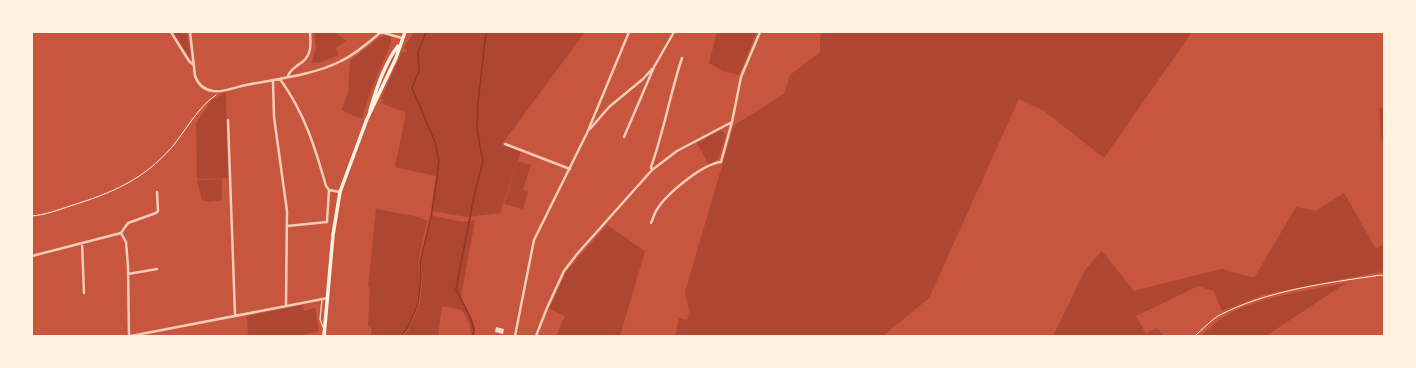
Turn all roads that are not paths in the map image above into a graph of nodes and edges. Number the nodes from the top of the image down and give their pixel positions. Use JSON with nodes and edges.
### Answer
{"nodes":[{"id":1,"x":171,"y":32,"type":"edge"},
{"id":2,"x":190,"y":32,"type":"edge"},
{"id":3,"x":310,"y":32,"type":"edge"},
{"id":4,"x":405,"y":32,"type":"edge"},
{"id":5,"x":629,"y":32,"type":"edge"},
{"id":6,"x":674,"y":32,"type":"edge"},
{"id":7,"x":760,"y":32,"type":"edge"},
{"id":8,"x":380,"y":33,"type":"edge"},
{"id":9,"x":402,"y":38,"type":"junction"},
{"id":10,"x":682,"y":58,"type":"dead end"},
{"id":11,"x":194,"y":66,"type":"junction"},
{"id":12,"x":654,"y":67,"type":"junction"},
{"id":13,"x":288,"y":76,"type":"junction"},
{"id":14,"x":280,"y":79,"type":"junction"},
{"id":15,"x":273,"y":81,"type":"junction"},
{"id":16,"x":228,"y":120,"type":"dead end"},
{"id":17,"x":732,"y":122,"type":"junction"},
{"id":18,"x":587,"y":133,"type":"junction"},
{"id":19,"x":624,"y":137,"type":"dead end"},
{"id":20,"x":505,"y":144,"type":"dead end"},
{"id":21,"x":570,"y":169,"type":"junction"},
{"id":22,"x":652,"y":170,"type":"junction"},
{"id":23,"x":329,"y":190,"type":"junction"},
{"id":24,"x":157,"y":192,"type":"dead end"},
{"id":25,"x":340,"y":192,"type":"junction"},
{"id":26,"x":651,"y":223,"type":"dead end"},
{"id":27,"x":287,"y":226,"type":"junction"},
{"id":28,"x":121,"y":233,"type":"junction"},
{"id":29,"x":82,"y":243,"type":"junction"},
{"id":30,"x":32,"y":256,"type":"edge"},
{"id":31,"x":157,"y":269,"type":"dead end"},
{"id":32,"x":128,"y":274,"type":"junction"},
{"id":33,"x":84,"y":293,"type":"dead end"},
{"id":34,"x":323,"y":298,"type":"junction"},
{"id":35,"x":328,"y":298,"type":"junction"},
{"id":36,"x":286,"y":305,"type":"junction"},
{"id":37,"x":235,"y":316,"type":"junction"},
{"id":38,"x":325,"y":329,"type":"junction"},
{"id":39,"x":130,"y":336,"type":"edge"},
{"id":40,"x":324,"y":336,"type":"edge"},
{"id":41,"x":515,"y":336,"type":"edge"},
{"id":42,"x":536,"y":336,"type":"edge"}],
"edges":[{"from":1,"to":11,"type":"street"},
{"from":2,"to":11,"type":"street"},
{"from":3,"to":13,"type":"street"},
{"from":4,"to":9,"type":"main road"},
{"from":5,"to":18,"type":"street"},
{"from":6,"to":12,"type":"street"},
{"from":7,"to":17,"type":"street"},
{"from":8,"to":9,"type":"street"},
{"from":8,"to":13,"type":"street"},
{"from":9,"to":25,"type":"main road"},
{"from":10,"to":22,"type":"street"},
{"from":11,"to":15,"type":"street"},
{"from":12,"to":18,"type":"street"},
{"from":12,"to":19,"type":"street"},
{"from":13,"to":14,"type":"street"},
{"from":14,"to":15,"type":"street"},
{"from":14,"to":23,"type":"street"},
{"from":15,"to":27,"type":"street"},
{"from":16,"to":37,"type":"street"},
{"from":17,"to":22,"type":"street"},
{"from":17,"to":26,"type":"street"},
{"from":18,"to":21,"type":"street"},
{"from":20,"to":21,"type":"street"},
{"from":21,"to":41,"type":"street"},
{"from":22,"to":42,"type":"street"},
{"from":23,"to":25,"type":"street"},
{"from":23,"to":27,"type":"street"},
{"from":24,"to":28,"type":"street"},
{"from":25,"to":35,"type":"main road"},
{"from":27,"to":36,"type":"street"},
{"from":28,"to":29,"type":"street"},
{"from":28,"to":32,"type":"street"},
{"from":29,"to":30,"type":"street"},
{"from":29,"to":33,"type":"street"},
{"from":31,"to":32,"type":"street"},
{"from":32,"to":39,"type":"street"},
{"from":34,"to":35,"type":"street"},
{"from":34,"to":36,"type":"street"},
{"from":34,"to":38,"type":"lane"},
{"from":35,"to":38,"type":"main road"},
{"from":36,"to":37,"type":"street"},
{"from":37,"to":39,"type":"street"},
{"from":38,"to":40,"type":"main road"}]}
